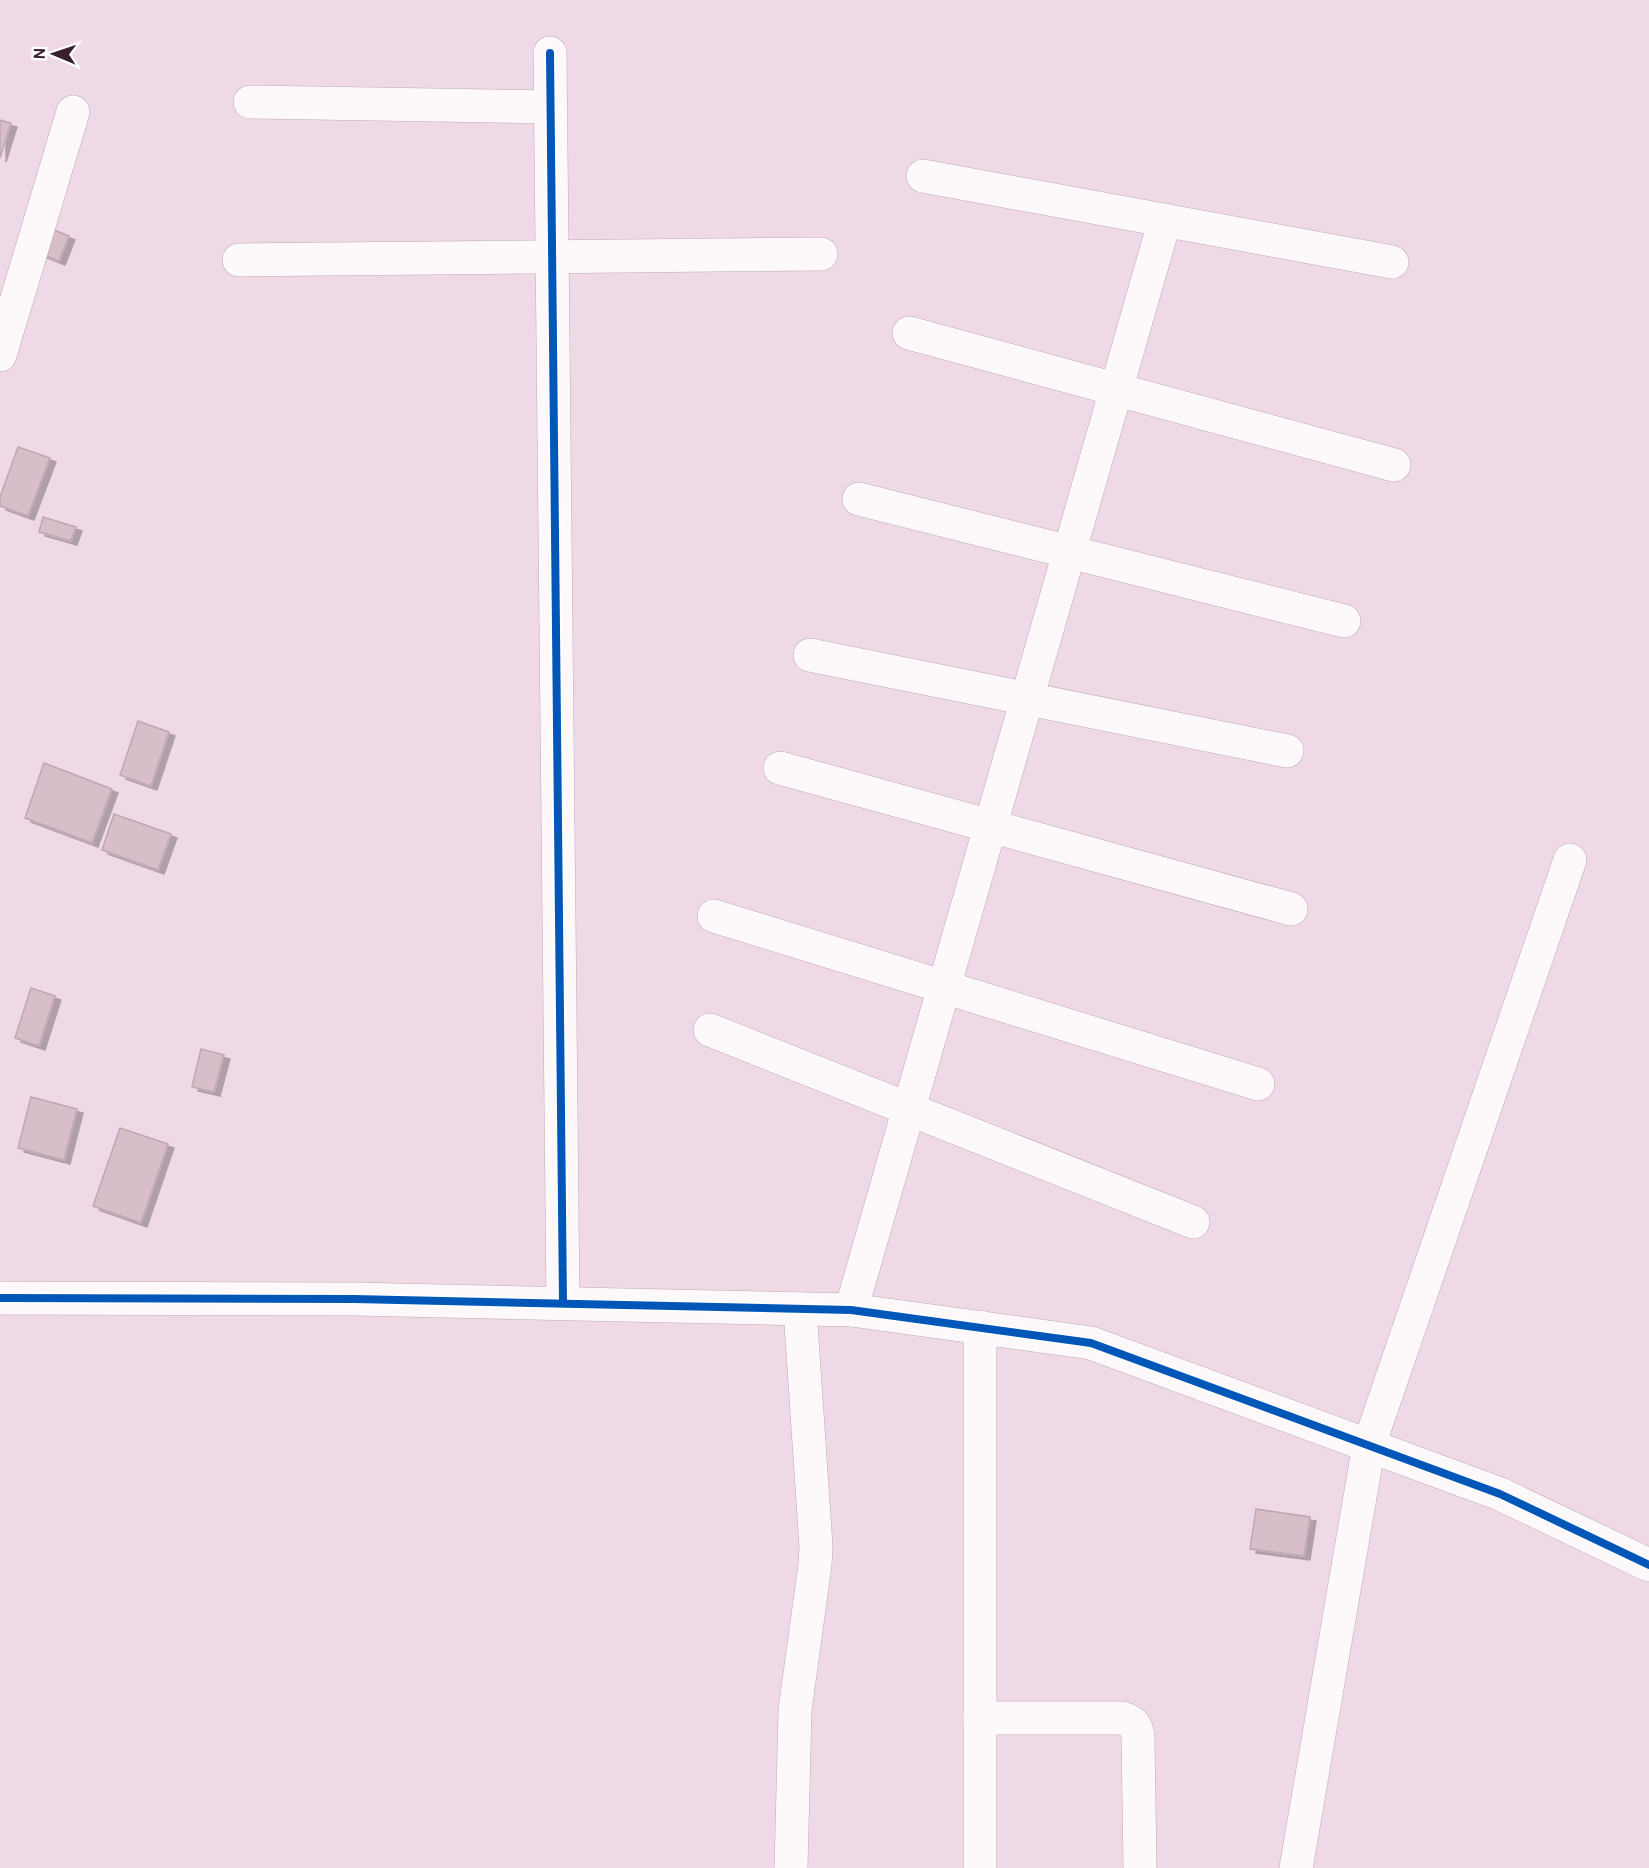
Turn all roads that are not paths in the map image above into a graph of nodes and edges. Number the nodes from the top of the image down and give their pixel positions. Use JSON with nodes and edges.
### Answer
{"nodes":[{"id":1,"x":550,"y":53,"type":"dead end"},
{"id":2,"x":250,"y":102,"type":"dead end"},
{"id":3,"x":551,"y":107,"type":"junction"},
{"id":4,"x":73,"y":112,"type":"dead end"},
{"id":5,"x":923,"y":176,"type":"dead end"},
{"id":6,"x":1164,"y":220,"type":"junction"},
{"id":7,"x":821,"y":254,"type":"dead end"},
{"id":8,"x":552,"y":257,"type":"junction"},
{"id":9,"x":239,"y":260,"type":"dead end"},
{"id":10,"x":1392,"y":262,"type":"dead end"},
{"id":11,"x":909,"y":333,"type":"dead end"},
{"id":12,"x":0,"y":355,"type":"edge"},
{"id":13,"x":1116,"y":390,"type":"junction"},
{"id":14,"x":1394,"y":465,"type":"dead end"},
{"id":15,"x":859,"y":499,"type":"dead end"},
{"id":16,"x":1069,"y":552,"type":"junction"},
{"id":17,"x":1344,"y":621,"type":"dead end"},
{"id":18,"x":810,"y":655,"type":"dead end"},
{"id":19,"x":1027,"y":698,"type":"junction"},
{"id":20,"x":1287,"y":751,"type":"dead end"},
{"id":21,"x":780,"y":768,"type":"dead end"},
{"id":22,"x":990,"y":826,"type":"junction"},
{"id":23,"x":1570,"y":860,"type":"dead end"},
{"id":24,"x":1291,"y":909,"type":"dead end"},
{"id":25,"x":714,"y":916,"type":"dead end"},
{"id":26,"x":944,"y":987,"type":"junction"},
{"id":27,"x":710,"y":1030,"type":"dead end"},
{"id":28,"x":1258,"y":1084,"type":"dead end"},
{"id":29,"x":909,"y":1109,"type":"junction"},
{"id":30,"x":1193,"y":1222,"type":"dead end"},
{"id":31,"x":0,"y":1298,"type":"edge"},
{"id":32,"x":564,"y":1303,"type":"junction"},
{"id":33,"x":800,"y":1309,"type":"junction"},
{"id":34,"x":851,"y":1310,"type":"junction"},
{"id":35,"x":980,"y":1328,"type":"junction"},
{"id":36,"x":1369,"y":1445,"type":"junction"},
{"id":37,"x":1649,"y":1565,"type":"edge"},
{"id":38,"x":980,"y":1718,"type":"junction"},
{"id":39,"x":791,"y":1868,"type":"edge"},
{"id":40,"x":980,"y":1868,"type":"edge"},
{"id":41,"x":1140,"y":1868,"type":"edge"},
{"id":42,"x":1296,"y":1868,"type":"edge"}],
"edges":[{"from":1,"to":3,"type":"street"},
{"from":2,"to":3,"type":"street"},
{"from":3,"to":8,"type":"street"},
{"from":4,"to":12,"type":"street"},
{"from":5,"to":6,"type":"street"},
{"from":6,"to":10,"type":"street"},
{"from":6,"to":13,"type":"street"},
{"from":7,"to":8,"type":"street"},
{"from":8,"to":9,"type":"street"},
{"from":8,"to":32,"type":"street"},
{"from":11,"to":13,"type":"street"},
{"from":13,"to":14,"type":"street"},
{"from":13,"to":16,"type":"street"},
{"from":15,"to":16,"type":"street"},
{"from":16,"to":17,"type":"street"},
{"from":16,"to":19,"type":"street"},
{"from":18,"to":19,"type":"street"},
{"from":19,"to":20,"type":"street"},
{"from":19,"to":22,"type":"street"},
{"from":21,"to":22,"type":"street"},
{"from":22,"to":24,"type":"street"},
{"from":22,"to":26,"type":"street"},
{"from":23,"to":36,"type":"street"},
{"from":25,"to":26,"type":"street"},
{"from":26,"to":28,"type":"street"},
{"from":26,"to":29,"type":"street"},
{"from":27,"to":29,"type":"street"},
{"from":29,"to":30,"type":"street"},
{"from":29,"to":34,"type":"street"},
{"from":31,"to":32,"type":"street"},
{"from":32,"to":33,"type":"street"},
{"from":33,"to":34,"type":"street"},
{"from":33,"to":39,"type":"street"},
{"from":34,"to":35,"type":"street"},
{"from":35,"to":36,"type":"street"},
{"from":35,"to":38,"type":"street"},
{"from":36,"to":37,"type":"street"},
{"from":36,"to":42,"type":"street"},
{"from":38,"to":40,"type":"street"},
{"from":38,"to":41,"type":"street"}]}
